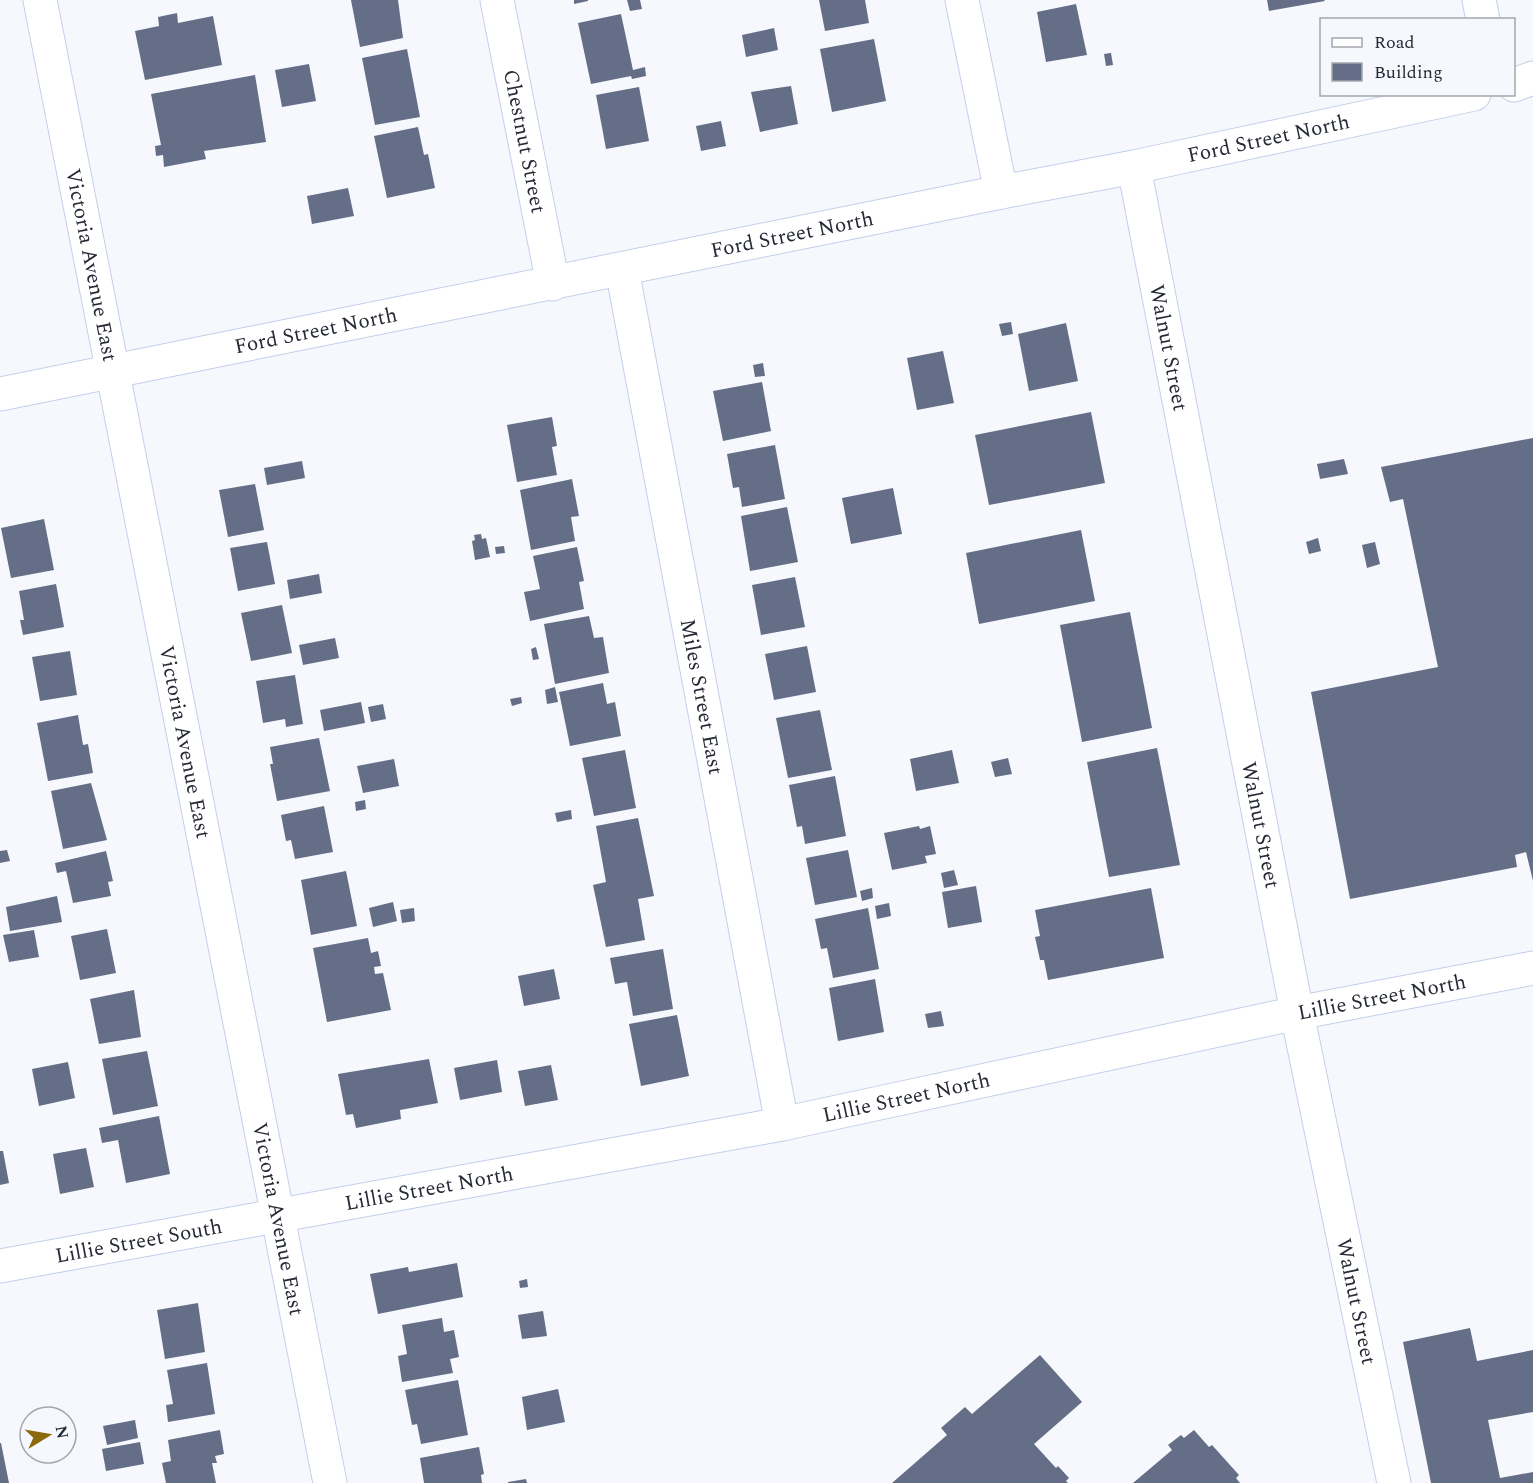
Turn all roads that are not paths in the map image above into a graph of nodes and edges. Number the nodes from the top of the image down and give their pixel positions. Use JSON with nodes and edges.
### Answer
{"nodes":[{"id":1,"x":40,"y":0,"type":"edge"},
{"id":2,"x":497,"y":0,"type":"edge"},
{"id":3,"x":962,"y":0,"type":"edge"},
{"id":4,"x":1479,"y":0,"type":"edge"},
{"id":5,"x":1483,"y":18,"type":"edge"},
{"id":6,"x":1533,"y":78,"type":"edge"},
{"id":7,"x":1515,"y":85,"type":"edge"},
{"id":8,"x":1465,"y":96,"type":"edge"},
{"id":9,"x":1134,"y":167,"type":"junction"},
{"id":10,"x":1001,"y":192,"type":"junction"},
{"id":11,"x":622,"y":269,"type":"junction"},
{"id":12,"x":553,"y":284,"type":"junction"},
{"id":13,"x":112,"y":373,"type":"junction"},
{"id":14,"x":0,"y":394,"type":"edge"},
{"id":15,"x":1533,"y":968,"type":"edge"},
{"id":16,"x":1297,"y":1013,"type":"junction"},
{"id":17,"x":782,"y":1124,"type":"junction"},
{"id":18,"x":278,"y":1217,"type":"junction"},
{"id":19,"x":0,"y":1266,"type":"edge"},
{"id":20,"x":330,"y":1483,"type":"edge"},
{"id":21,"x":1394,"y":1483,"type":"edge"}],
"edges":[{"from":1,"to":13,"type":"street","name":"Victoria Avenue East"},
{"from":2,"to":12,"type":"street","name":"Chestnut Street"},
{"from":3,"to":10,"type":"street"},
{"from":4,"to":5,"type":"street"},
{"from":6,"to":7,"type":"street"},
{"from":8,"to":9,"type":"street","name":"Ford Street North"},
{"from":9,"to":10,"type":"street","name":"Ford Street North"},
{"from":9,"to":16,"type":"street","name":"Walnut Street"},
{"from":10,"to":11,"type":"street","name":"Ford Street North"},
{"from":11,"to":12,"type":"street","name":"Ford Street North"},
{"from":11,"to":17,"type":"street","name":"Miles Street East"},
{"from":12,"to":13,"type":"street","name":"Ford Street North"},
{"from":13,"to":14,"type":"street","name":"Ford Street North"},
{"from":13,"to":18,"type":"street","name":"Victoria Avenue East"},
{"from":15,"to":16,"type":"street","name":"Lillie Street North"},
{"from":16,"to":17,"type":"street","name":"Lillie Street North"},
{"from":16,"to":21,"type":"street","name":"Walnut Street"},
{"from":17,"to":18,"type":"street","name":"Lillie Street North"},
{"from":18,"to":19,"type":"street","name":"Lillie Street South"},
{"from":18,"to":20,"type":"street","name":"Victoria Avenue East"}]}
